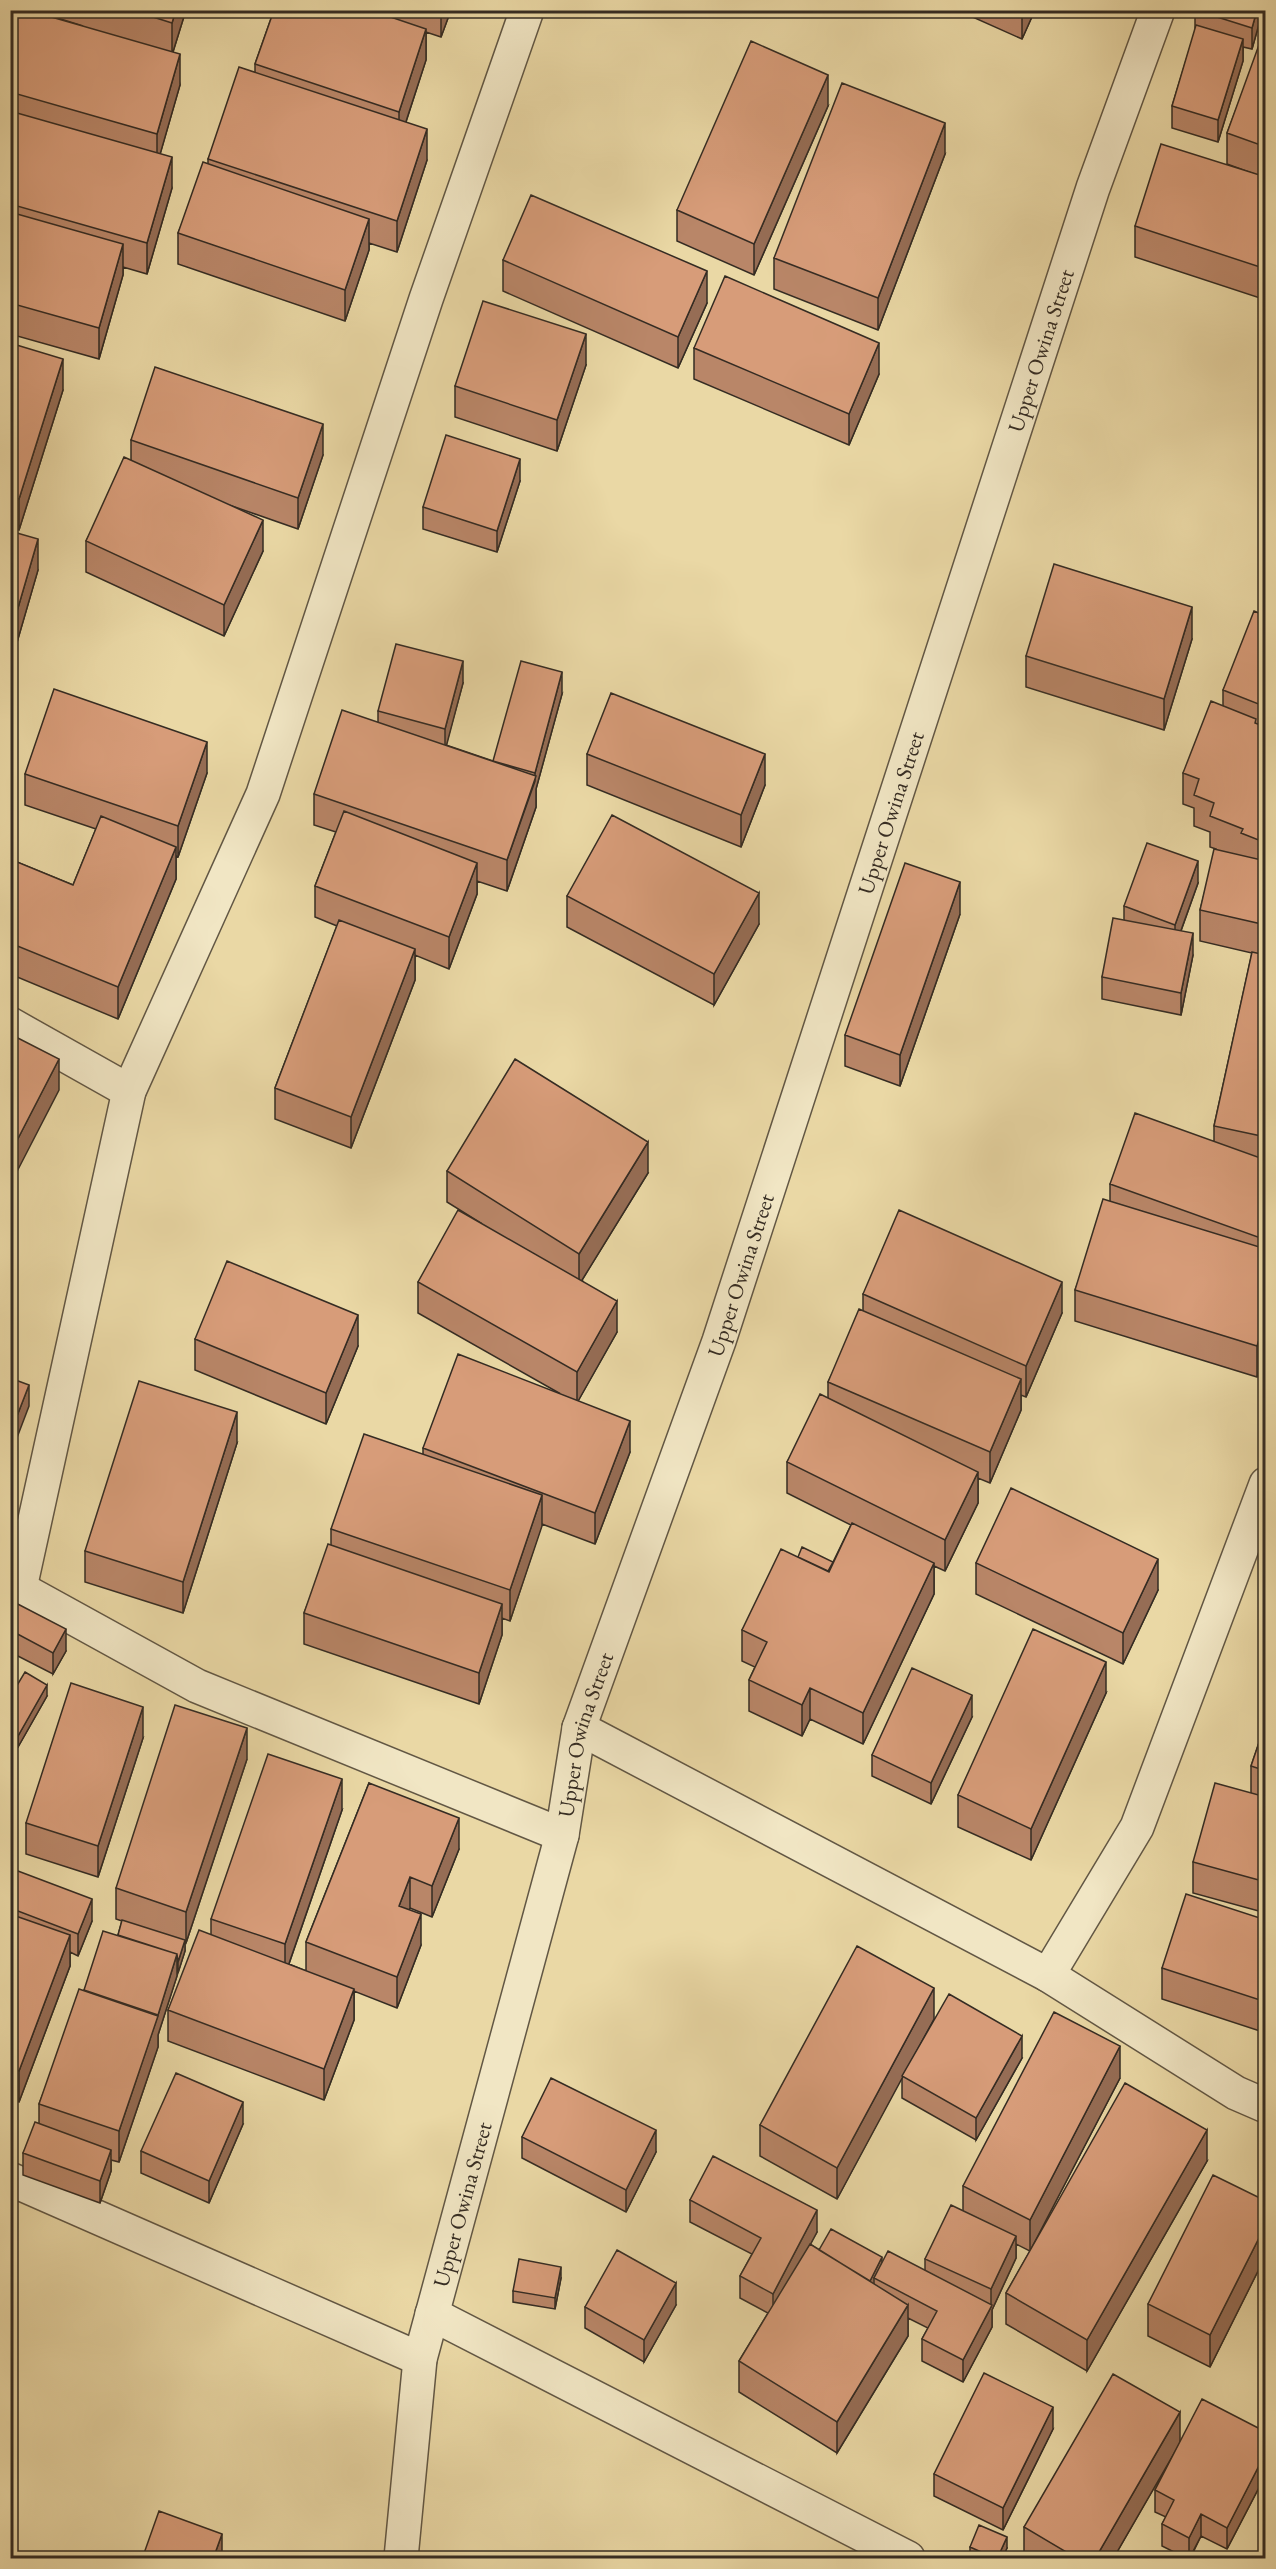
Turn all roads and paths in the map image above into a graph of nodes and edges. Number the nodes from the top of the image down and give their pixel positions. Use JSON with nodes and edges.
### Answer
{"nodes":[{"id":1,"x":526,"y":10,"type":"edge"},
{"id":2,"x":1158,"y":10,"type":"edge"},
{"id":3,"x":10,"y":1024,"type":"edge"},
{"id":4,"x":129,"y":1091,"type":"junction"},
{"id":5,"x":1266,"y":1484,"type":"edge"},
{"id":6,"x":15,"y":1586,"type":"edge"},
{"id":7,"x":579,"y":1728,"type":"junction"},
{"id":8,"x":562,"y":1835,"type":"junction"},
{"id":9,"x":1048,"y":1975,"type":"junction"},
{"id":10,"x":1266,"y":2106,"type":"edge"},
{"id":11,"x":10,"y":2179,"type":"edge"},
{"id":12,"x":432,"y":2314,"type":"junction"},
{"id":13,"x":420,"y":2359,"type":"junction"},
{"id":14,"x":401,"y":2559,"type":"edge"},
{"id":15,"x":908,"y":2559,"type":"edge"}],
"edges":[{"from":1,"to":4,"type":"street"},
{"from":2,"to":7,"type":"street","name":"Upper Owina Street"},
{"from":3,"to":4,"type":"street"},
{"from":4,"to":6,"type":"street"},
{"from":5,"to":9,"type":"street"},
{"from":6,"to":8,"type":"street"},
{"from":7,"to":8,"type":"street","name":"Upper Owina Street"},
{"from":7,"to":9,"type":"street"},
{"from":8,"to":12,"type":"street","name":"Upper Owina Street"},
{"from":9,"to":10,"type":"street"},
{"from":11,"to":13,"type":"street"},
{"from":12,"to":13,"type":"street","name":"Upper Owina Street"},
{"from":12,"to":15,"type":"street"},
{"from":13,"to":14,"type":"street","name":"Upper Owina Street"}]}
